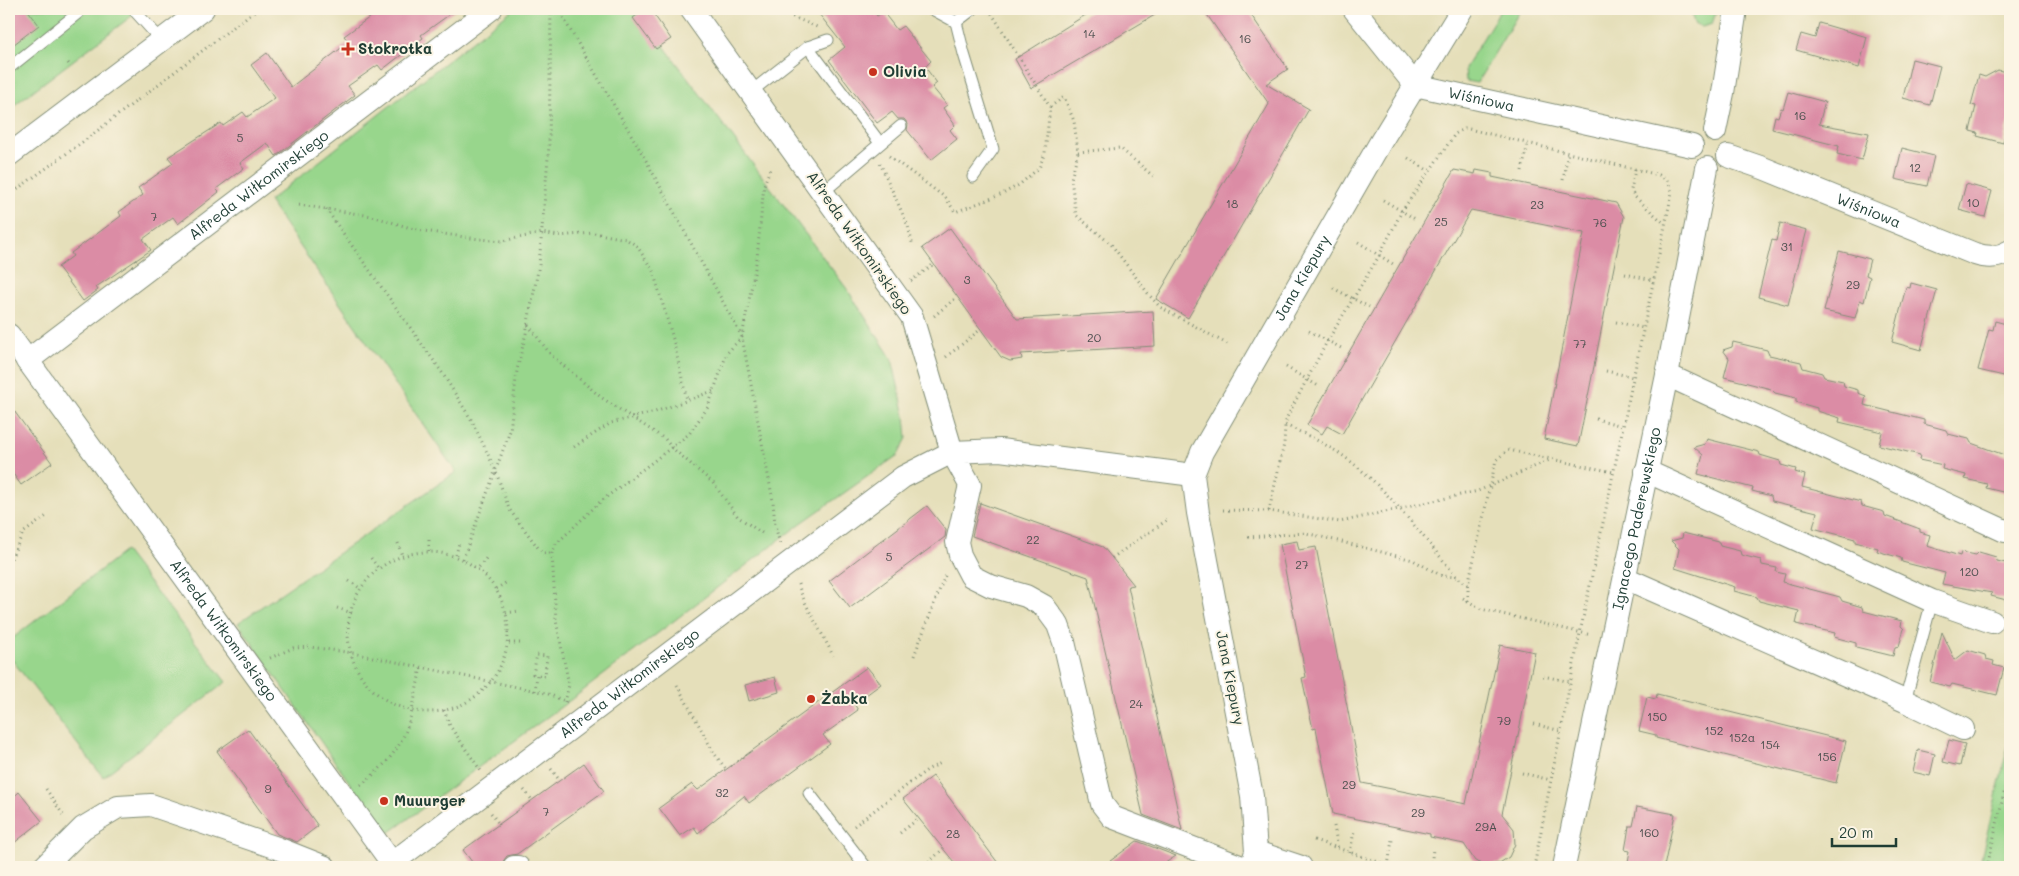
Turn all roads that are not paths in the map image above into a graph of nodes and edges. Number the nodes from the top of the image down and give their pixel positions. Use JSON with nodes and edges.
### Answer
{"nodes":[{"id":1,"x":133,"y":9,"type":"edge"},
{"id":2,"x":203,"y":9,"type":"edge"},
{"id":3,"x":491,"y":9,"type":"edge"},
{"id":4,"x":691,"y":9,"type":"edge"},
{"id":5,"x":932,"y":9,"type":"edge"},
{"id":6,"x":973,"y":9,"type":"edge"},
{"id":7,"x":1354,"y":9,"type":"edge"},
{"id":8,"x":1462,"y":9,"type":"edge"},
{"id":9,"x":1736,"y":9,"type":"edge"},
{"id":10,"x":78,"y":12,"type":"dead end"},
{"id":11,"x":956,"y":22,"type":"junction"},
{"id":12,"x":161,"y":40,"type":"junction"},
{"id":13,"x":825,"y":41,"type":"road end"},
{"id":14,"x":808,"y":47,"type":"junction"},
{"id":15,"x":9,"y":68,"type":"edge"},
{"id":16,"x":1415,"y":85,"type":"junction"},
{"id":17,"x":752,"y":91,"type":"junction"},
{"id":18,"x":901,"y":126,"type":"dead end"},
{"id":19,"x":1715,"y":131,"type":"junction"},
{"id":20,"x":876,"y":146,"type":"junction"},
{"id":21,"x":1692,"y":146,"type":"junction"},
{"id":22,"x":9,"y":155,"type":"edge"},
{"id":23,"x":1728,"y":156,"type":"junction"},
{"id":24,"x":1707,"y":168,"type":"junction"},
{"id":25,"x":973,"y":177,"type":"dead end"},
{"id":26,"x":823,"y":192,"type":"junction"},
{"id":27,"x":2010,"y":251,"type":"edge"},
{"id":28,"x":9,"y":335,"type":"edge"},
{"id":29,"x":27,"y":361,"type":"junction"},
{"id":30,"x":1667,"y":376,"type":"junction"},
{"id":31,"x":952,"y":452,"type":"junction"},
{"id":32,"x":1646,"y":471,"type":"junction"},
{"id":33,"x":1193,"y":475,"type":"junction"},
{"id":34,"x":2005,"y":531,"type":"dead end"},
{"id":35,"x":1625,"y":578,"type":"junction"},
{"id":36,"x":1932,"y":601,"type":"junction"},
{"id":37,"x":1992,"y":622,"type":"dead end"},
{"id":38,"x":1905,"y":700,"type":"junction"},
{"id":39,"x":1963,"y":729,"type":"dead end"},
{"id":40,"x":809,"y":793,"type":"dead end"},
{"id":41,"x":1250,"y":862,"type":"edge"},
{"id":42,"x":392,"y":865,"type":"edge"},
{"id":43,"x":44,"y":867,"type":"edge"},
{"id":44,"x":324,"y":867,"type":"edge"},
{"id":45,"x":514,"y":867,"type":"edge"},
{"id":46,"x":518,"y":867,"type":"edge"},
{"id":47,"x":866,"y":867,"type":"edge"},
{"id":48,"x":1301,"y":867,"type":"edge"},
{"id":49,"x":1564,"y":867,"type":"edge"}],
"edges":[{"from":1,"to":12,"type":"lane"},
{"from":2,"to":12,"type":"street"},
{"from":3,"to":29,"type":"street","name":"Alfreda Wiłkomirskiego"},
{"from":4,"to":17,"type":"street","name":"Alfreda Wiłkomirskiego"},
{"from":5,"to":11,"type":"lane"},
{"from":6,"to":11,"type":"lane"},
{"from":7,"to":16,"type":"street"},
{"from":8,"to":16,"type":"street","name":"Jana Kiepury"},
{"from":9,"to":19,"type":"street"},
{"from":10,"to":15,"type":"lane"},
{"from":11,"to":25,"type":"lane"},
{"from":12,"to":22,"type":"street"},
{"from":13,"to":14,"type":"lane"},
{"from":14,"to":17,"type":"lane"},
{"from":14,"to":20,"type":"lane"},
{"from":16,"to":21,"type":"street","name":"Wiśniowa"},
{"from":16,"to":33,"type":"street","name":"Jana Kiepury"},
{"from":17,"to":26,"type":"street","name":"Alfreda Wiłkomirskiego"},
{"from":18,"to":20,"type":"lane"},
{"from":19,"to":21,"type":"street"},
{"from":19,"to":23,"type":"street"},
{"from":20,"to":26,"type":"lane"},
{"from":21,"to":24,"type":"street"},
{"from":23,"to":24,"type":"street"},
{"from":23,"to":27,"type":"street","name":"Wiśniowa"},
{"from":24,"to":30,"type":"street","name":"Ignacego Paderewskiego"},
{"from":26,"to":31,"type":"street","name":"Alfreda Wiłkomirskiego"},
{"from":28,"to":29,"type":"street","name":"Alfreda Wiłkomirskiego"},
{"from":29,"to":42,"type":"street","name":"Alfreda Wiłkomirskiego"},
{"from":30,"to":32,"type":"street","name":"Ignacego Paderewskiego"},
{"from":30,"to":34,"type":"street"},
{"from":31,"to":33,"type":"street"},
{"from":31,"to":41,"type":"street"},
{"from":31,"to":42,"type":"street","name":"Alfreda Wiłkomirskiego"},
{"from":32,"to":35,"type":"street","name":"Ignacego Paderewskiego"},
{"from":32,"to":36,"type":"street"},
{"from":33,"to":41,"type":"street","name":"Jana Kiepury"},
{"from":35,"to":38,"type":"street"},
{"from":35,"to":49,"type":"street","name":"Ignacego Paderewskiego"},
{"from":36,"to":37,"type":"street"},
{"from":36,"to":38,"type":"lane"},
{"from":38,"to":39,"type":"street"},
{"from":40,"to":47,"type":"lane"},
{"from":41,"to":48,"type":"street"},
{"from":43,"to":44,"type":"street"},
{"from":45,"to":46,"type":"street"}]}
